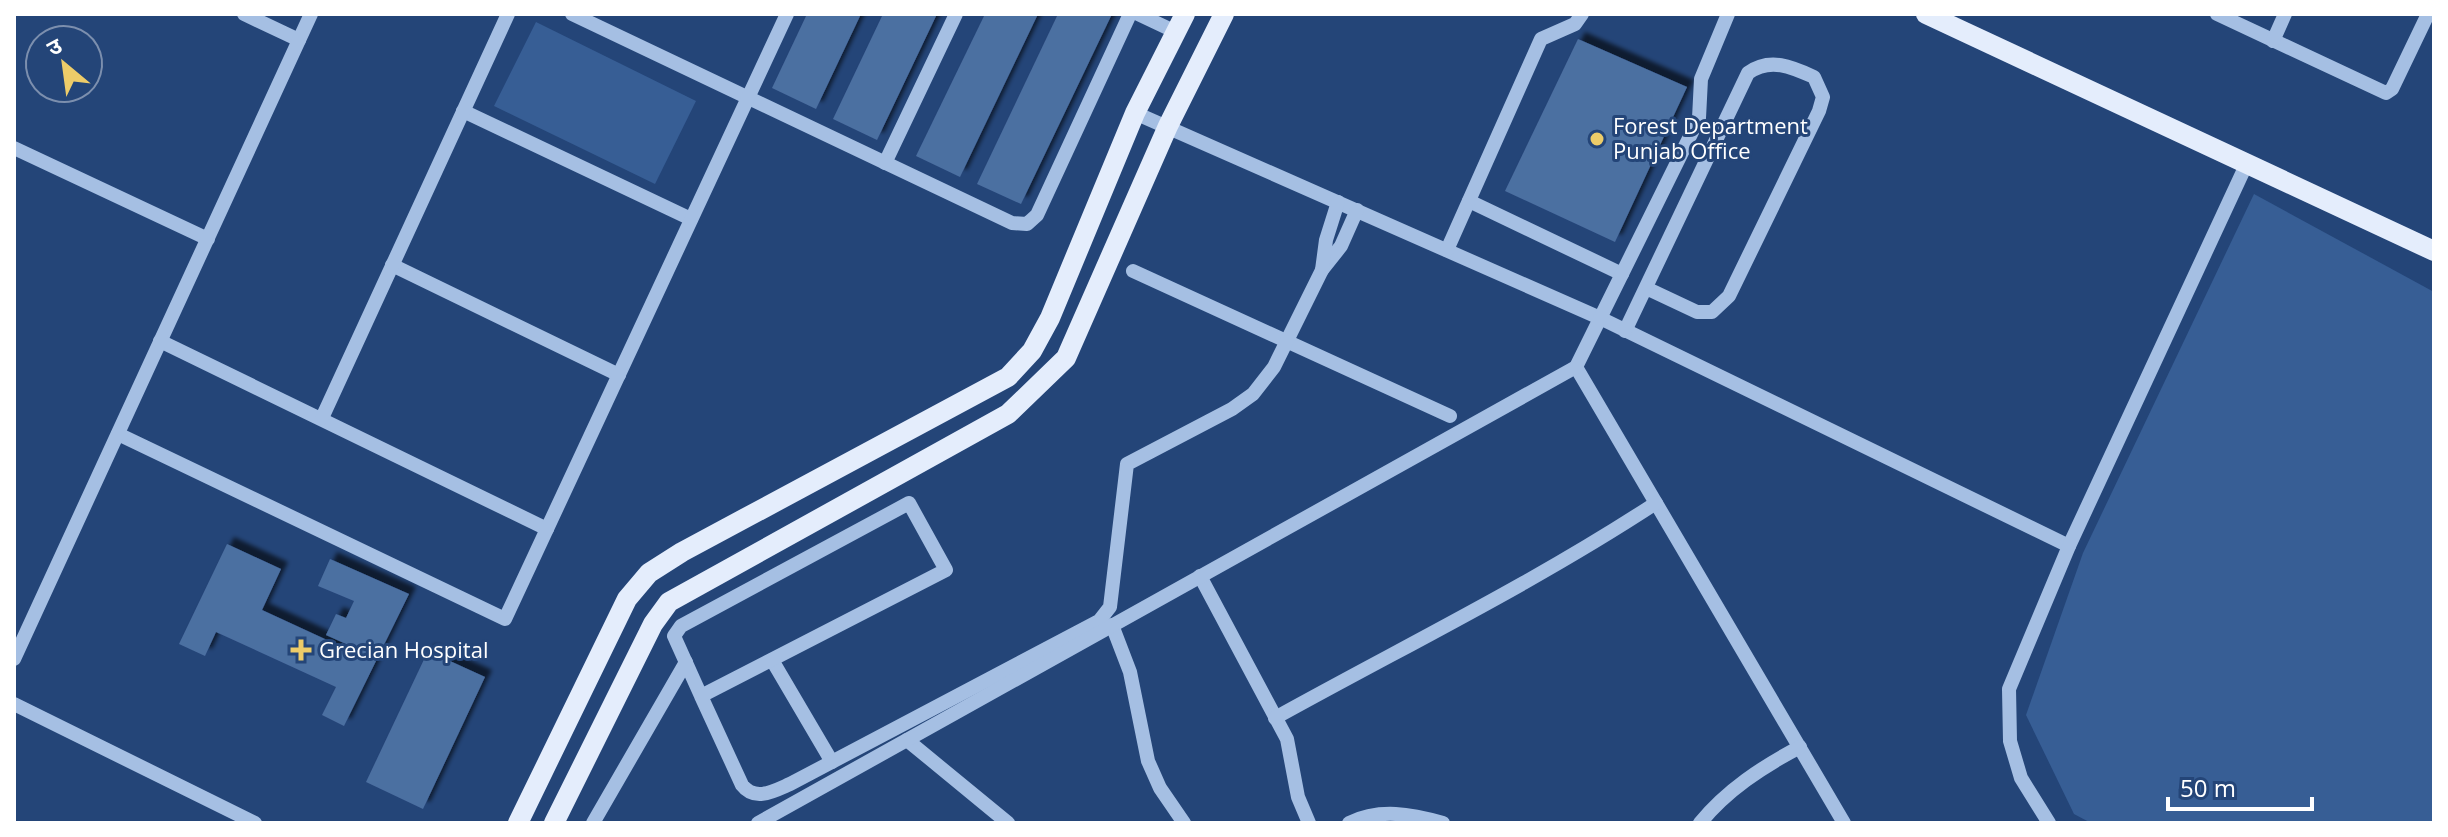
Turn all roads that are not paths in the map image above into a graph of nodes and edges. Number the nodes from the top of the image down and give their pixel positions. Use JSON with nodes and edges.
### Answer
{"nodes":[{"id":1,"x":244,"y":14,"type":"edge"},
{"id":2,"x":311,"y":14,"type":"edge"},
{"id":3,"x":508,"y":14,"type":"edge"},
{"id":4,"x":572,"y":14,"type":"edge"},
{"id":5,"x":787,"y":14,"type":"edge"},
{"id":6,"x":956,"y":14,"type":"edge"},
{"id":7,"x":1130,"y":14,"type":"edge"},
{"id":8,"x":1138,"y":14,"type":"edge"},
{"id":9,"x":1224,"y":14,"type":"edge"},
{"id":10,"x":1582,"y":14,"type":"edge"},
{"id":11,"x":1728,"y":14,"type":"edge"},
{"id":12,"x":1926,"y":14,"type":"edge"},
{"id":13,"x":2217,"y":14,"type":"edge"},
{"id":14,"x":2285,"y":14,"type":"edge"},
{"id":15,"x":2428,"y":14,"type":"edge"},
{"id":16,"x":1180,"y":23,"type":"edge"},
{"id":17,"x":299,"y":40,"type":"junction"},
{"id":18,"x":2273,"y":41,"type":"junction"},
{"id":19,"x":747,"y":99,"type":"junction"},
{"id":20,"x":463,"y":111,"type":"junction"},
{"id":21,"x":1135,"y":113,"type":"junction"},
{"id":22,"x":1168,"y":126,"type":"junction"},
{"id":23,"x":14,"y":148,"type":"edge"},
{"id":24,"x":885,"y":163,"type":"junction"},
{"id":25,"x":2247,"y":163,"type":"junction"},
{"id":26,"x":1469,"y":201,"type":"junction"},
{"id":27,"x":1338,"y":202,"type":"junction"},
{"id":28,"x":1357,"y":210,"type":"junction"},
{"id":29,"x":691,"y":219,"type":"junction"},
{"id":30,"x":208,"y":239,"type":"junction"},
{"id":31,"x":1447,"y":250,"type":"junction"},
{"id":32,"x":2434,"y":251,"type":"edge"},
{"id":33,"x":392,"y":265,"type":"junction"},
{"id":34,"x":1322,"y":270,"type":"junction"},
{"id":35,"x":1133,"y":271,"type":"dead end"},
{"id":36,"x":1622,"y":274,"type":"junction"},
{"id":37,"x":1646,"y":288,"type":"junction"},
{"id":38,"x":1600,"y":318,"type":"junction"},
{"id":39,"x":1625,"y":331,"type":"junction"},
{"id":40,"x":160,"y":341,"type":"junction"},
{"id":41,"x":1288,"y":342,"type":"junction"},
{"id":42,"x":1576,"y":367,"type":"junction"},
{"id":43,"x":619,"y":375,"type":"junction"},
{"id":44,"x":1450,"y":416,"type":"dead end"},
{"id":45,"x":322,"y":418,"type":"junction"},
{"id":46,"x":118,"y":434,"type":"junction"},
{"id":47,"x":1656,"y":503,"type":"junction"},
{"id":48,"x":547,"y":529,"type":"junction"},
{"id":49,"x":2069,"y":546,"type":"junction"},
{"id":50,"x":1200,"y":576,"type":"junction"},
{"id":51,"x":1112,"y":625,"type":"junction"},
{"id":52,"x":14,"y":659,"type":"edge"},
{"id":53,"x":772,"y":660,"type":"junction"},
{"id":54,"x":686,"y":662,"type":"junction"},
{"id":55,"x":701,"y":696,"type":"junction"},
{"id":56,"x":14,"y":704,"type":"edge"},
{"id":57,"x":1275,"y":718,"type":"junction"},
{"id":58,"x":907,"y":740,"type":"junction"},
{"id":59,"x":1800,"y":747,"type":"junction"},
{"id":60,"x":832,"y":762,"type":"junction"},
{"id":61,"x":776,"y":819,"type":"edge"},
{"id":62,"x":255,"y":823,"type":"edge"},
{"id":63,"x":518,"y":823,"type":"edge"},
{"id":64,"x":554,"y":823,"type":"edge"},
{"id":65,"x":593,"y":823,"type":"edge"},
{"id":66,"x":758,"y":823,"type":"edge"},
{"id":67,"x":1008,"y":823,"type":"edge"},
{"id":68,"x":1184,"y":823,"type":"edge"},
{"id":69,"x":1309,"y":823,"type":"edge"},
{"id":70,"x":1349,"y":823,"type":"edge"},
{"id":71,"x":1443,"y":823,"type":"edge"},
{"id":72,"x":1700,"y":823,"type":"edge"},
{"id":73,"x":1844,"y":823,"type":"edge"},
{"id":74,"x":2049,"y":823,"type":"edge"}],
"edges":[{"from":1,"to":17,"type":"street"},
{"from":2,"to":17,"type":"street"},
{"from":3,"to":20,"type":"street"},
{"from":4,"to":19,"type":"street"},
{"from":5,"to":19,"type":"street"},
{"from":6,"to":24,"type":"street"},
{"from":7,"to":24,"type":"street"},
{"from":8,"to":16,"type":"street"},
{"from":9,"to":22,"type":"main road"},
{"from":10,"to":26,"type":"street"},
{"from":11,"to":36,"type":"street"},
{"from":12,"to":25,"type":"main road"},
{"from":13,"to":18,"type":"street"},
{"from":14,"to":18,"type":"street"},
{"from":15,"to":18,"type":"street"},
{"from":16,"to":21,"type":"main road"},
{"from":17,"to":30,"type":"street"},
{"from":19,"to":24,"type":"street"},
{"from":19,"to":29,"type":"street"},
{"from":20,"to":29,"type":"street"},
{"from":20,"to":33,"type":"street"},
{"from":21,"to":22,"type":"street"},
{"from":21,"to":63,"type":"main road"},
{"from":22,"to":27,"type":"street"},
{"from":22,"to":64,"type":"main road"},
{"from":23,"to":30,"type":"street"},
{"from":25,"to":32,"type":"main road"},
{"from":25,"to":49,"type":"street"},
{"from":26,"to":31,"type":"street"},
{"from":26,"to":36,"type":"street"},
{"from":27,"to":28,"type":"street"},
{"from":27,"to":34,"type":"street"},
{"from":28,"to":31,"type":"street"},
{"from":28,"to":34,"type":"street"},
{"from":29,"to":43,"type":"street"},
{"from":30,"to":40,"type":"street"},
{"from":31,"to":38,"type":"street"},
{"from":33,"to":43,"type":"street"},
{"from":33,"to":45,"type":"street"},
{"from":34,"to":41,"type":"street"},
{"from":35,"to":41,"type":"street"},
{"from":36,"to":38,"type":"street"},
{"from":37,"to":37,"type":"street"},
{"from":37,"to":39,"type":"street"},
{"from":38,"to":39,"type":"street"},
{"from":38,"to":42,"type":"street"},
{"from":39,"to":49,"type":"street"},
{"from":40,"to":45,"type":"street"},
{"from":40,"to":46,"type":"street"},
{"from":41,"to":44,"type":"street"},
{"from":41,"to":60,"type":"street"},
{"from":42,"to":47,"type":"street"},
{"from":42,"to":50,"type":"street"},
{"from":43,"to":48,"type":"street"},
{"from":45,"to":48,"type":"street"},
{"from":46,"to":48,"type":"street"},
{"from":46,"to":52,"type":"street"},
{"from":47,"to":57,"type":"street"},
{"from":47,"to":59,"type":"street"},
{"from":49,"to":74,"type":"street"},
{"from":50,"to":51,"type":"street"},
{"from":50,"to":57,"type":"street"},
{"from":51,"to":58,"type":"street"},
{"from":51,"to":68,"type":"street"},
{"from":53,"to":54,"type":"street"},
{"from":53,"to":55,"type":"street"},
{"from":53,"to":60,"type":"street"},
{"from":54,"to":55,"type":"street"},
{"from":54,"to":65,"type":"street"},
{"from":55,"to":60,"type":"street"},
{"from":56,"to":62,"type":"street"},
{"from":57,"to":69,"type":"street"},
{"from":58,"to":61,"type":"street"},
{"from":58,"to":67,"type":"street"},
{"from":59,"to":72,"type":"street"},
{"from":59,"to":73,"type":"street"},
{"from":61,"to":66,"type":"street"},
{"from":70,"to":71,"type":"street"}]}
